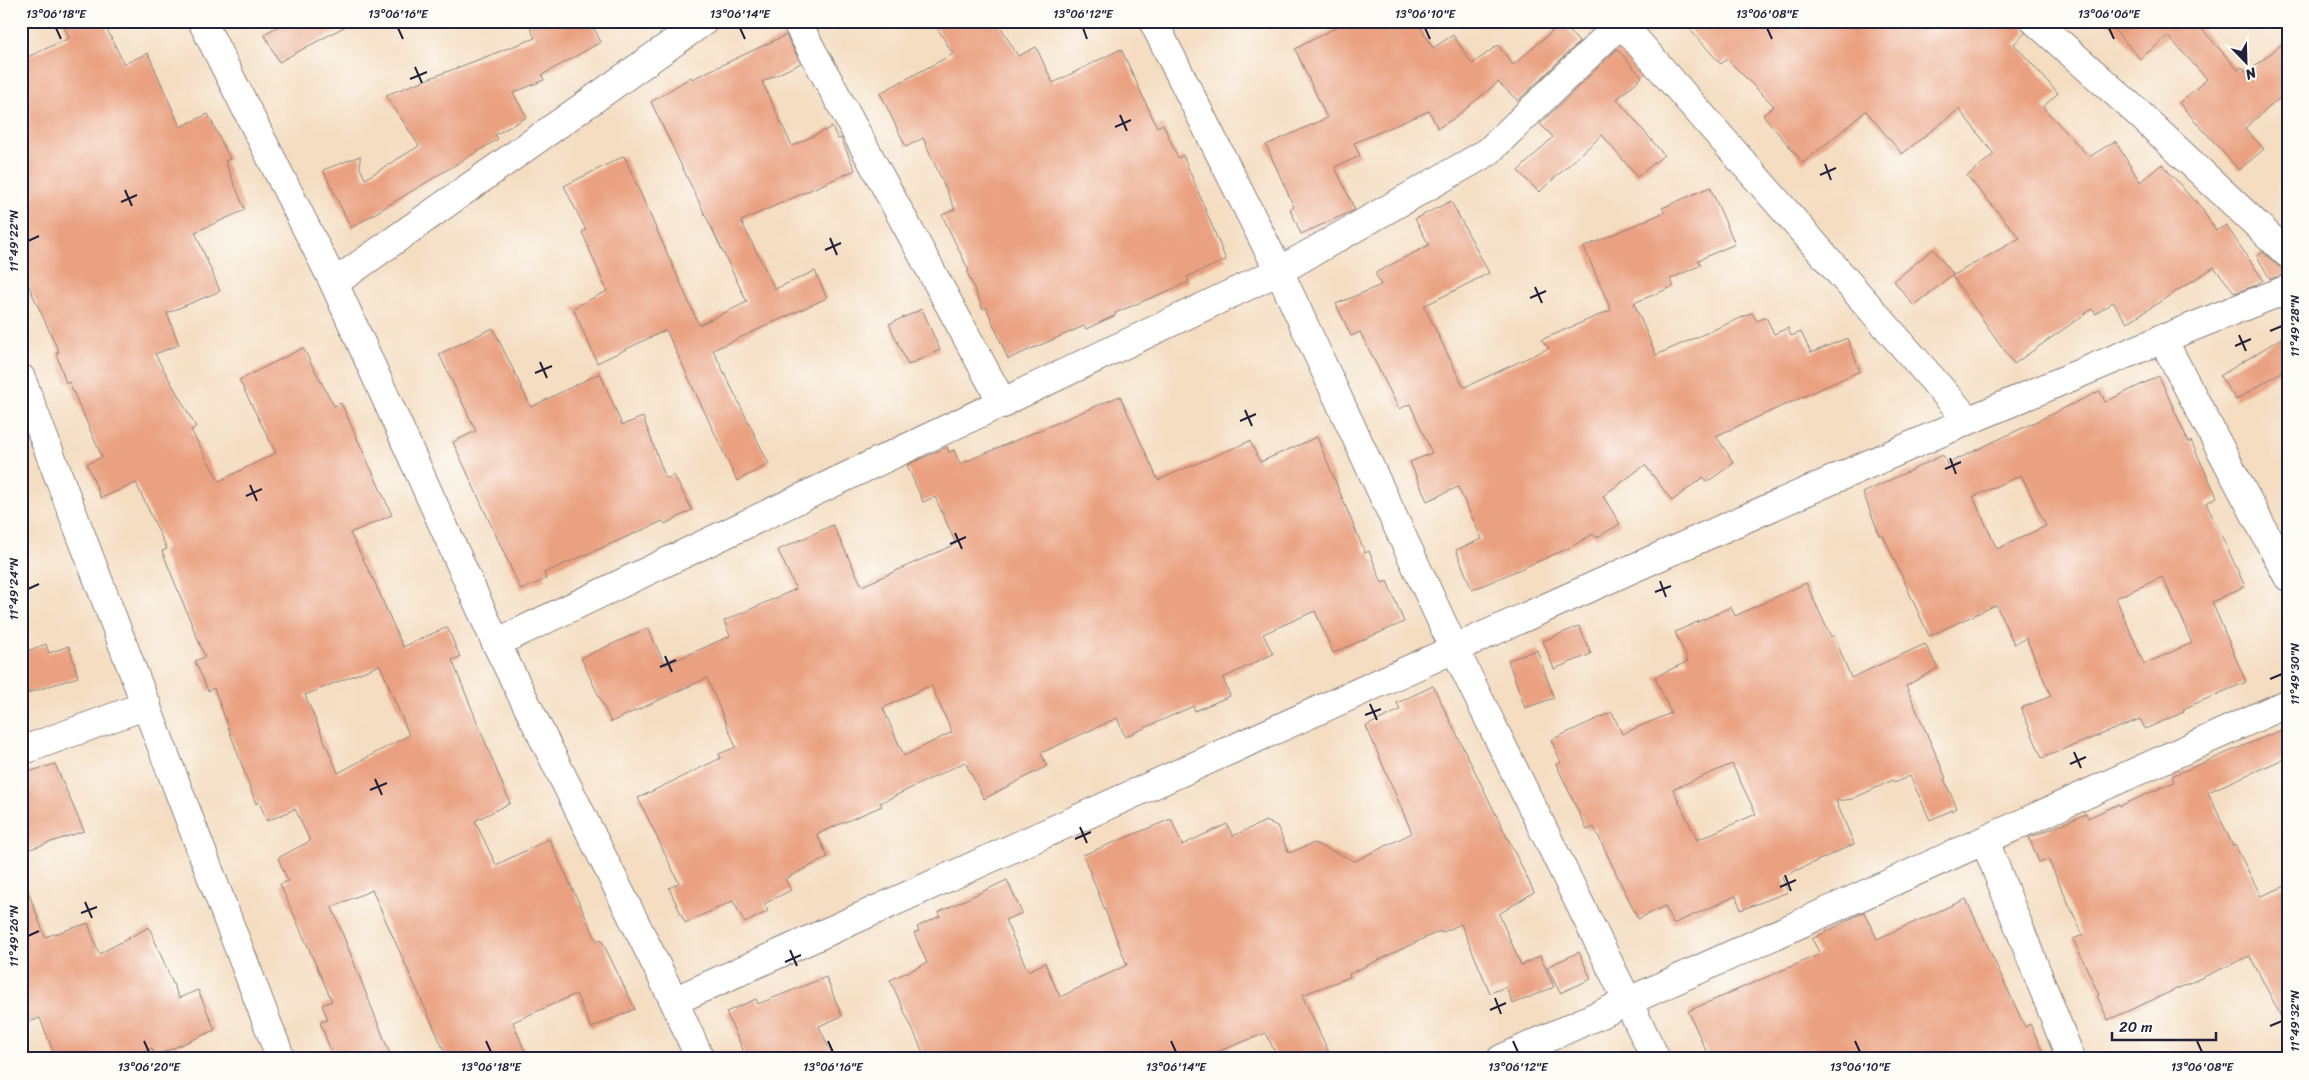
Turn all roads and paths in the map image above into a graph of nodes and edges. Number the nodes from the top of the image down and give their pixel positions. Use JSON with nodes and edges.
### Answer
{"nodes":[{"id":1,"x":202,"y":21,"type":"edge"},
{"id":2,"x":704,"y":21,"type":"edge"},
{"id":3,"x":796,"y":21,"type":"edge"},
{"id":4,"x":1153,"y":21,"type":"edge"},
{"id":5,"x":2035,"y":21,"type":"edge"},
{"id":6,"x":1622,"y":23,"type":"edge"},
{"id":7,"x":2288,"y":254,"type":"edge"},
{"id":8,"x":1279,"y":272,"type":"junction"},
{"id":9,"x":334,"y":283,"type":"junction"},
{"id":10,"x":2288,"y":289,"type":"edge"},
{"id":11,"x":2162,"y":338,"type":"junction"},
{"id":12,"x":21,"y":378,"type":"edge"},
{"id":13,"x":1003,"y":404,"type":"junction"},
{"id":14,"x":1968,"y":420,"type":"junction"},
{"id":15,"x":2288,"y":577,"type":"edge"},
{"id":16,"x":496,"y":644,"type":"junction"},
{"id":17,"x":1454,"y":648,"type":"junction"},
{"id":18,"x":2288,"y":703,"type":"edge"},
{"id":19,"x":147,"y":705,"type":"junction"},
{"id":20,"x":21,"y":751,"type":"edge"},
{"id":21,"x":1985,"y":841,"type":"junction"},
{"id":22,"x":674,"y":1000,"type":"junction"},
{"id":23,"x":1628,"y":1000,"type":"junction"},
{"id":24,"x":281,"y":1059,"type":"edge"},
{"id":25,"x":700,"y":1059,"type":"edge"},
{"id":26,"x":1501,"y":1059,"type":"edge"},
{"id":27,"x":1656,"y":1059,"type":"edge"},
{"id":28,"x":2071,"y":1059,"type":"edge"}],
"edges":[{"from":1,"to":9,"type":"street"},
{"from":2,"to":9,"type":"street"},
{"from":3,"to":13,"type":"street"},
{"from":4,"to":8,"type":"street"},
{"from":5,"to":7,"type":"street"},
{"from":6,"to":8,"type":"street"},
{"from":6,"to":14,"type":"street"},
{"from":8,"to":13,"type":"street"},
{"from":8,"to":17,"type":"street"},
{"from":9,"to":16,"type":"street"},
{"from":10,"to":11,"type":"street"},
{"from":11,"to":14,"type":"street"},
{"from":11,"to":15,"type":"street"},
{"from":12,"to":19,"type":"street"},
{"from":13,"to":16,"type":"street"},
{"from":14,"to":17,"type":"street"},
{"from":16,"to":22,"type":"street"},
{"from":17,"to":22,"type":"street"},
{"from":17,"to":23,"type":"street"},
{"from":18,"to":21,"type":"street"},
{"from":19,"to":20,"type":"street"},
{"from":19,"to":24,"type":"street"},
{"from":21,"to":23,"type":"street"},
{"from":21,"to":28,"type":"street"},
{"from":22,"to":25,"type":"street"},
{"from":23,"to":26,"type":"street"},
{"from":23,"to":27,"type":"street"}]}
